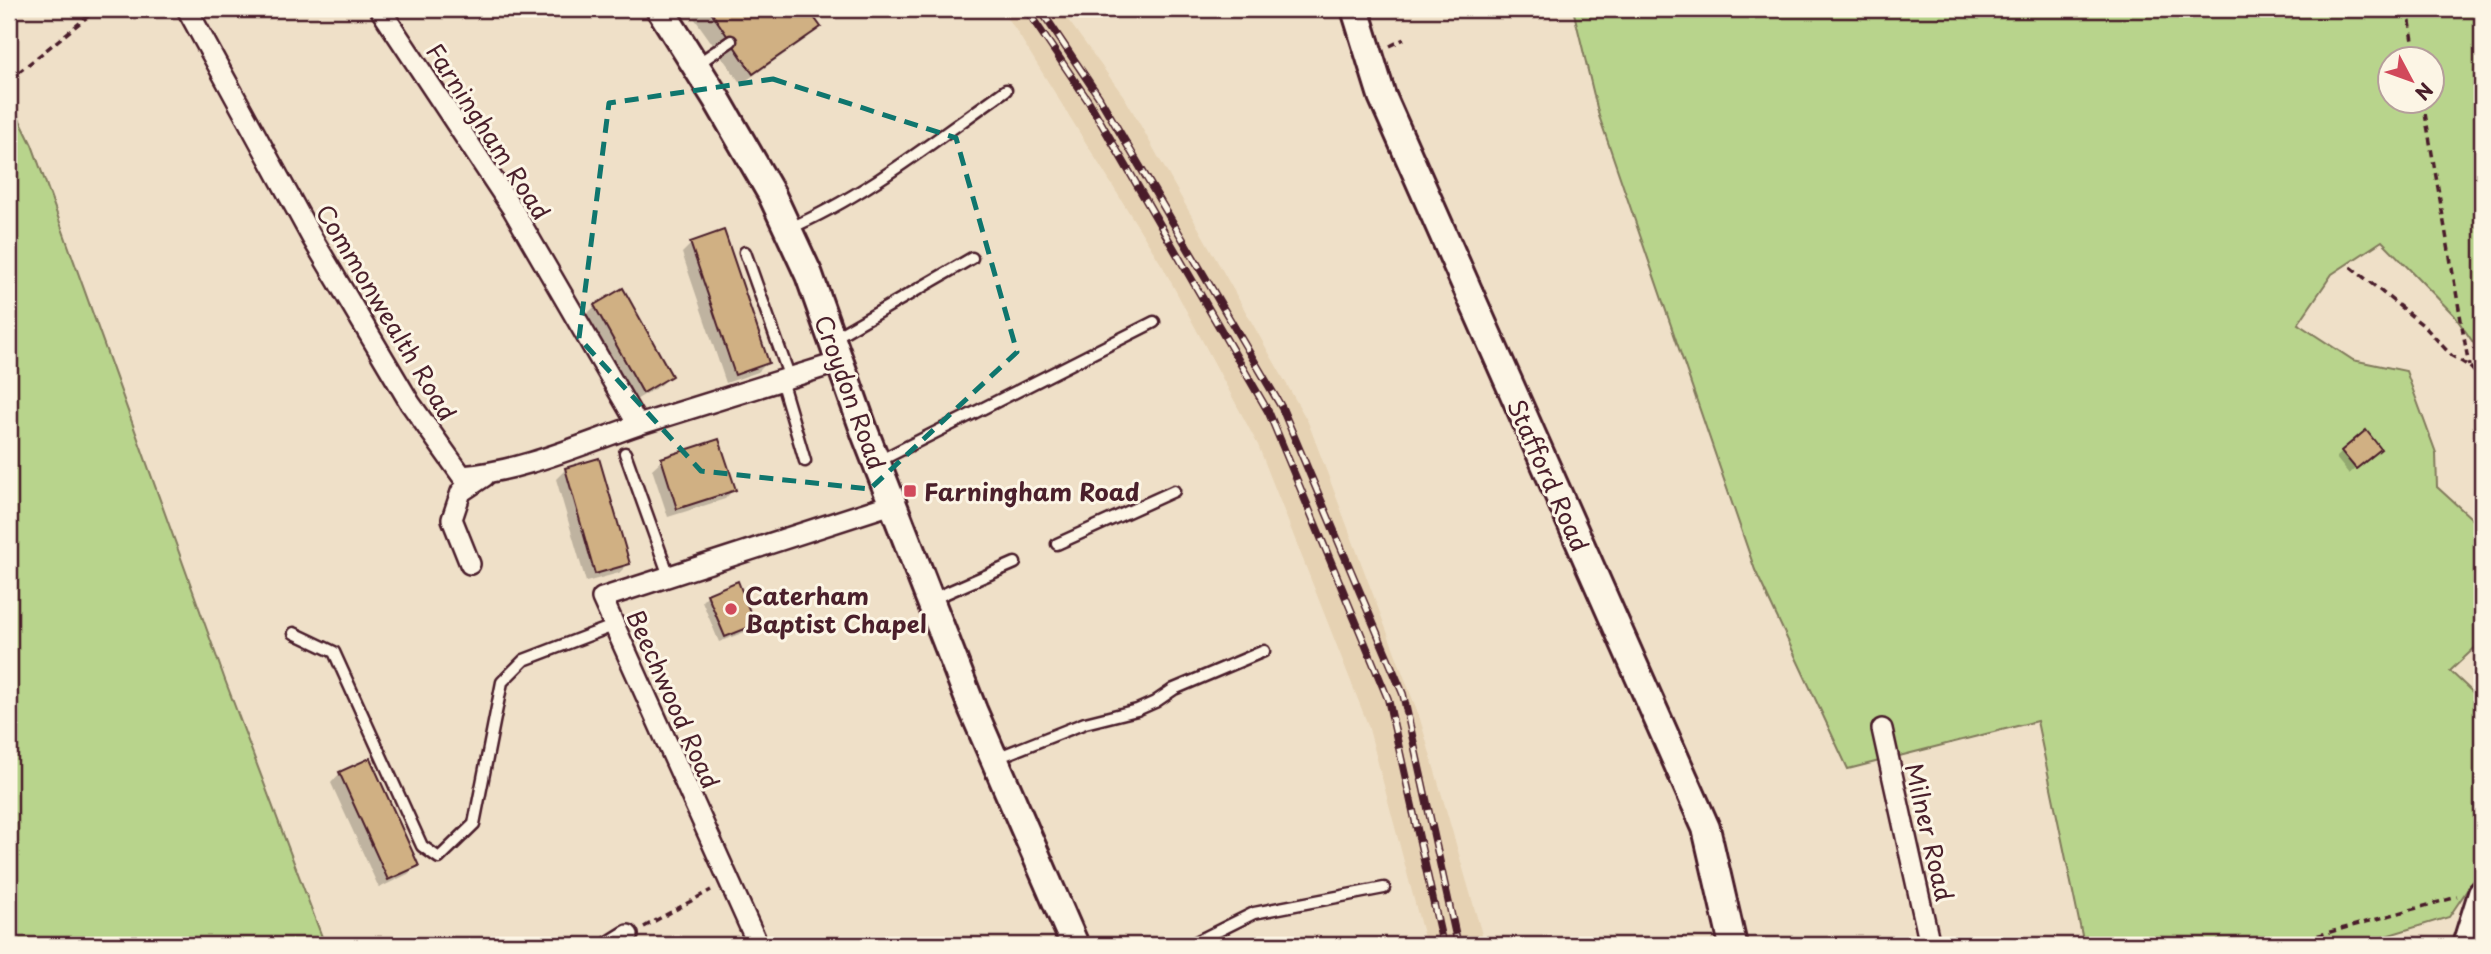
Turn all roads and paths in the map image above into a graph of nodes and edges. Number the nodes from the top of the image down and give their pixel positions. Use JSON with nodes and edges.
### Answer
{"nodes":[{"id":1,"x":97,"y":9,"type":"edge"},
{"id":2,"x":187,"y":9,"type":"edge"},
{"id":3,"x":380,"y":9,"type":"edge"},
{"id":4,"x":660,"y":9,"type":"edge"},
{"id":5,"x":1355,"y":9,"type":"edge"},
{"id":6,"x":2408,"y":9,"type":"edge"},
{"id":7,"x":731,"y":41,"type":"dead end"},
{"id":8,"x":2414,"y":46,"type":"edge"},
{"id":9,"x":696,"y":65,"type":"junction"},
{"id":10,"x":9,"y":80,"type":"edge"},
{"id":11,"x":1006,"y":90,"type":"dead end"},
{"id":12,"x":2425,"y":116,"type":"edge"},
{"id":13,"x":788,"y":230,"type":"junction"},
{"id":14,"x":745,"y":252,"type":"dead end"},
{"id":15,"x":972,"y":258,"type":"dead end"},
{"id":16,"x":2351,"y":267,"type":"dead end"},
{"id":17,"x":1154,"y":321,"type":"dead end"},
{"id":18,"x":836,"y":350,"type":"junction"},
{"id":19,"x":2469,"y":366,"type":"junction"},
{"id":20,"x":786,"y":379,"type":"junction"},
{"id":21,"x":2482,"y":380,"type":"edge"},
{"id":22,"x":638,"y":425,"type":"junction"},
{"id":23,"x":625,"y":453,"type":"dead end"},
{"id":24,"x":805,"y":461,"type":"dead end"},
{"id":25,"x":876,"y":463,"type":"junction"},
{"id":26,"x":489,"y":474,"type":"junction"},
{"id":27,"x":1174,"y":491,"type":"dead end"},
{"id":28,"x":892,"y":504,"type":"junction"},
{"id":29,"x":1057,"y":544,"type":"dead end"},
{"id":30,"x":1015,"y":563,"type":"dead end"},
{"id":31,"x":470,"y":564,"type":"dead end"},
{"id":32,"x":669,"y":576,"type":"junction"},
{"id":33,"x":930,"y":600,"type":"junction"},
{"id":34,"x":613,"y":626,"type":"junction"},
{"id":35,"x":294,"y":633,"type":"dead end"},
{"id":36,"x":1265,"y":651,"type":"dead end"},
{"id":37,"x":1882,"y":729,"type":"dead end"},
{"id":38,"x":994,"y":759,"type":"junction"},
{"id":39,"x":728,"y":881,"type":"junction"},
{"id":40,"x":1384,"y":888,"type":"dead end"},
{"id":41,"x":2469,"y":896,"type":"edge"},
{"id":42,"x":620,"y":940,"type":"edge"},
{"id":43,"x":758,"y":945,"type":"edge"},
{"id":44,"x":1075,"y":945,"type":"edge"},
{"id":45,"x":1190,"y":945,"type":"edge"},
{"id":46,"x":1733,"y":945,"type":"edge"},
{"id":47,"x":1930,"y":945,"type":"edge"},
{"id":48,"x":2283,"y":945,"type":"edge"},
{"id":49,"x":2466,"y":945,"type":"edge"}],
"edges":[{"from":1,"to":10,"type":"path"},
{"from":2,"to":26,"type":"street","name":"Commonwealth Road"},
{"from":3,"to":22,"type":"street","name":"Farningham Road"},
{"from":4,"to":9,"type":"street","name":"Croydon Road"},
{"from":5,"to":46,"type":"street","name":"Stafford Road"},
{"from":6,"to":8,"type":"path"},
{"from":7,"to":9,"type":"lane"},
{"from":9,"to":13,"type":"street","name":"Croydon Road"},
{"from":11,"to":13,"type":"lane"},
{"from":12,"to":19,"type":"path"},
{"from":13,"to":18,"type":"street","name":"Croydon Road"},
{"from":14,"to":20,"type":"lane"},
{"from":15,"to":18,"type":"lane"},
{"from":16,"to":19,"type":"path"},
{"from":17,"to":25,"type":"lane"},
{"from":18,"to":20,"type":"street"},
{"from":18,"to":25,"type":"street","name":"Croydon Road"},
{"from":19,"to":21,"type":"path"},
{"from":20,"to":22,"type":"street"},
{"from":20,"to":24,"type":"lane"},
{"from":22,"to":26,"type":"street","name":"Commonwealth Road"},
{"from":23,"to":32,"type":"lane"},
{"from":25,"to":28,"type":"street","name":"Croydon Road"},
{"from":26,"to":31,"type":"street"},
{"from":27,"to":29,"type":"lane"},
{"from":28,"to":32,"type":"street","name":"Beechwood Road"},
{"from":28,"to":33,"type":"street","name":"Croydon Road"},
{"from":30,"to":33,"type":"lane"},
{"from":32,"to":34,"type":"street","name":"Beechwood Road"},
{"from":33,"to":38,"type":"street","name":"Croydon Road"},
{"from":34,"to":35,"type":"lane"},
{"from":34,"to":39,"type":"street","name":"Beechwood Road"},
{"from":36,"to":38,"type":"lane"},
{"from":37,"to":47,"type":"street","name":"Milner Road"},
{"from":38,"to":44,"type":"street","name":"Croydon Road"},
{"from":39,"to":42,"type":"path"},
{"from":39,"to":43,"type":"street","name":"Beechwood Road"},
{"from":40,"to":45,"type":"lane"},
{"from":41,"to":48,"type":"path"},
{"from":41,"to":49,"type":"street"}]}
